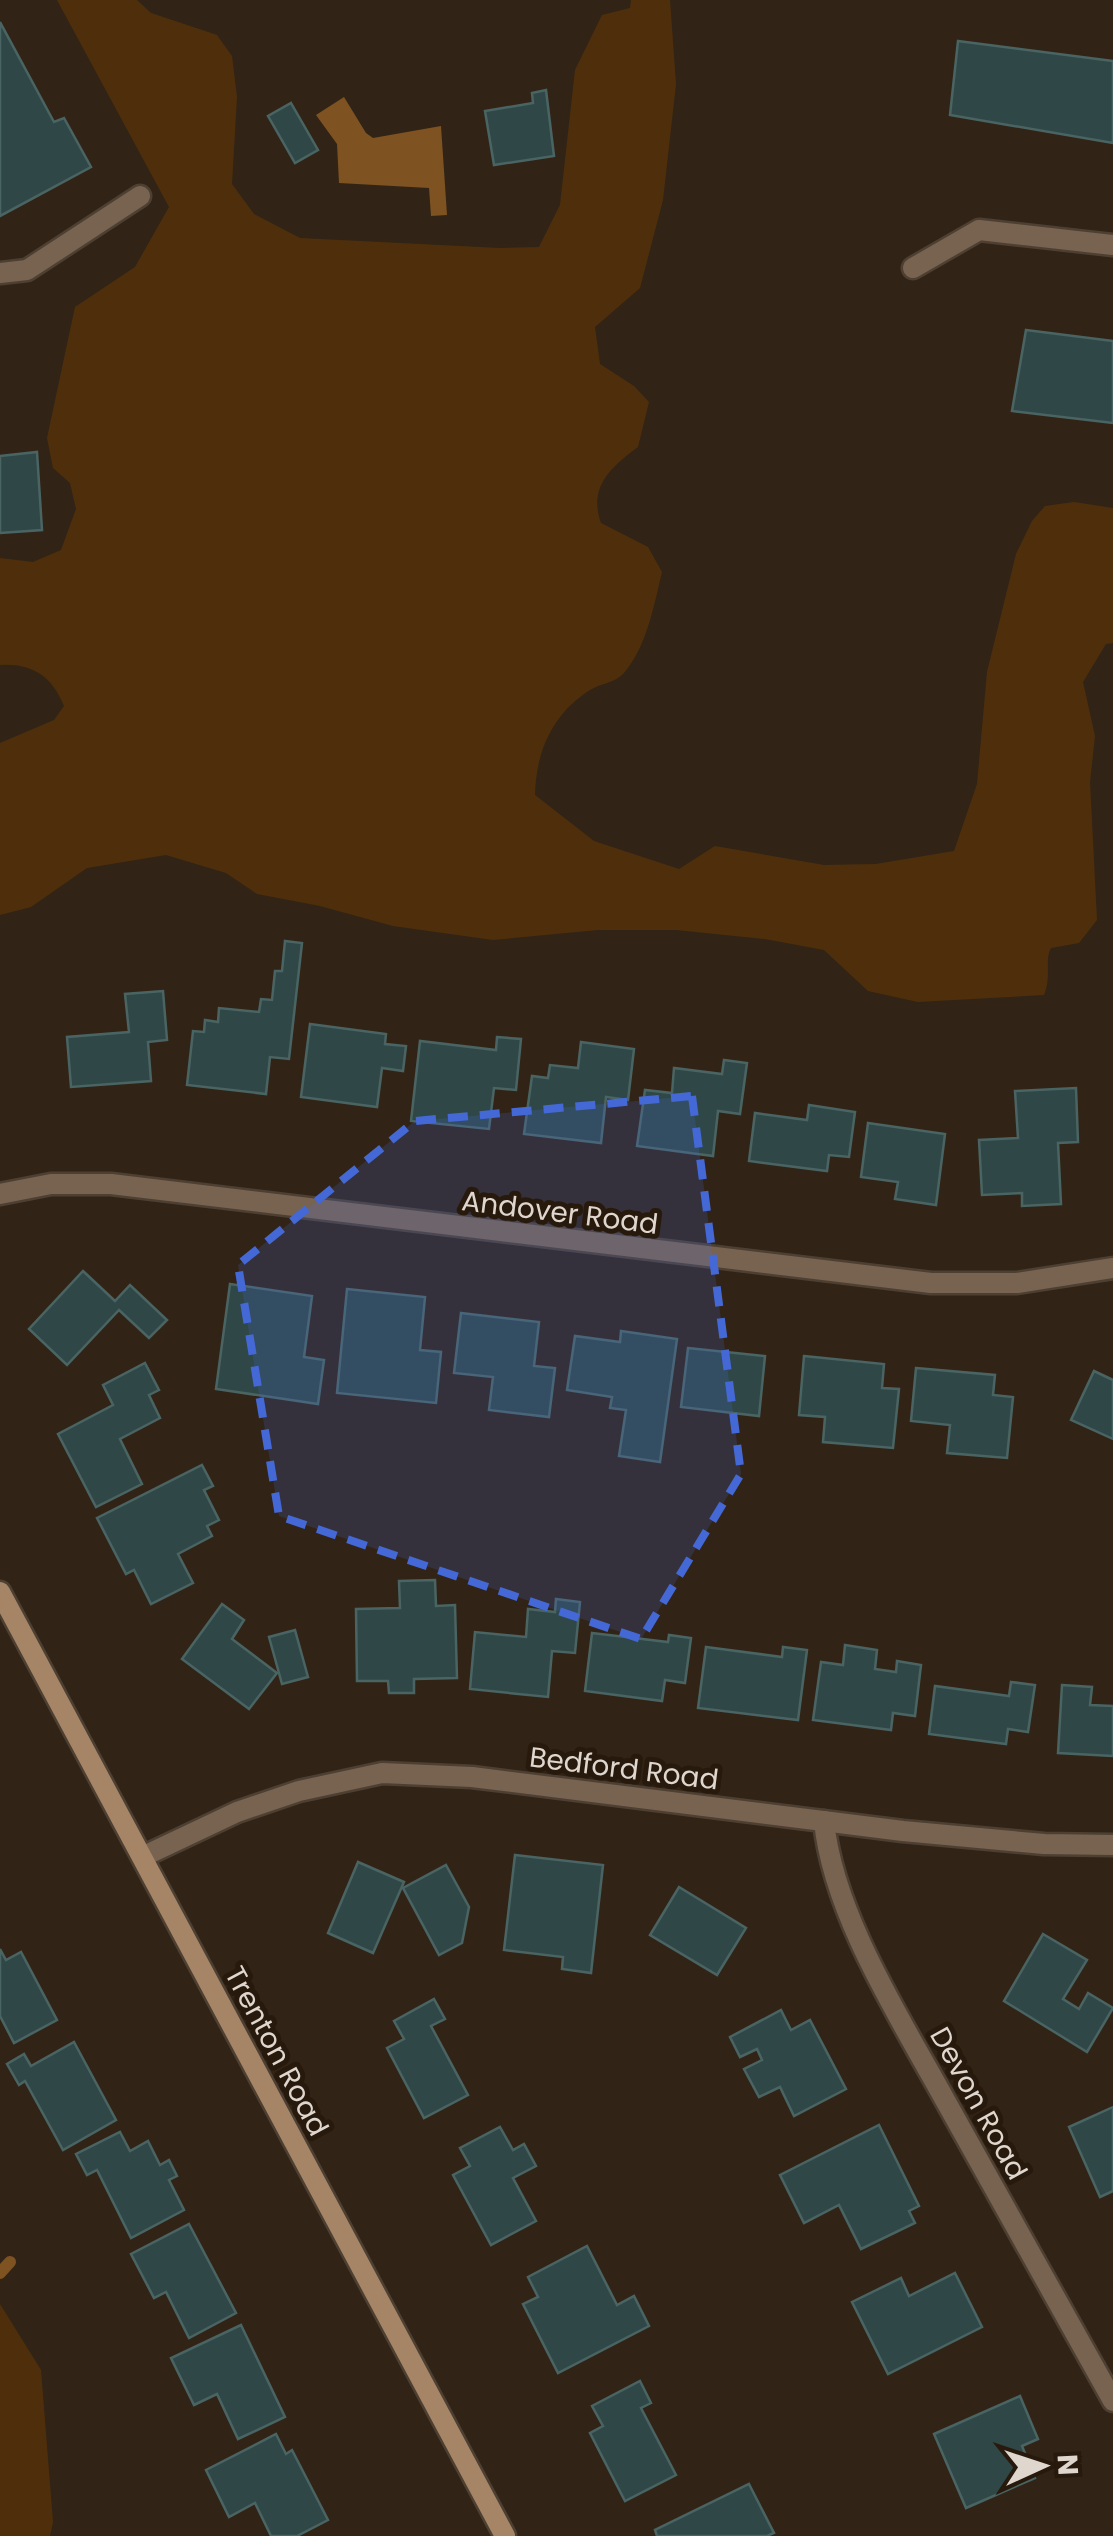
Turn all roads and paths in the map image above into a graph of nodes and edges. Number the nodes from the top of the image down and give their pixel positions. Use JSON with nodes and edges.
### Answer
{"nodes":[{"id":1,"x":140,"y":196,"type":"dead end"},
{"id":2,"x":1113,"y":246,"type":"edge"},
{"id":3,"x":913,"y":268,"type":"dead end"},
{"id":4,"x":0,"y":273,"type":"edge"},
{"id":5,"x":0,"y":1194,"type":"edge"},
{"id":6,"x":1113,"y":1268,"type":"edge"},
{"id":7,"x":0,"y":1592,"type":"edge"},
{"id":8,"x":824,"y":1821,"type":"junction"},
{"id":9,"x":1113,"y":1845,"type":"edge"},
{"id":10,"x":142,"y":1857,"type":"junction"},
{"id":11,"x":1113,"y":2401,"type":"edge"},
{"id":12,"x":505,"y":2536,"type":"edge"}],
"edges":[{"from":1,"to":4,"type":"street"},
{"from":2,"to":3,"type":"street"},
{"from":5,"to":6,"type":"street","name":"Andover Road"},
{"from":7,"to":10,"type":"main road","name":"Trenton Road"},
{"from":8,"to":9,"type":"street","name":"Bedford Road"},
{"from":8,"to":10,"type":"street","name":"Bedford Road"},
{"from":8,"to":11,"type":"street","name":"Devon Road"},
{"from":10,"to":12,"type":"main road","name":"Trenton Road"}]}
